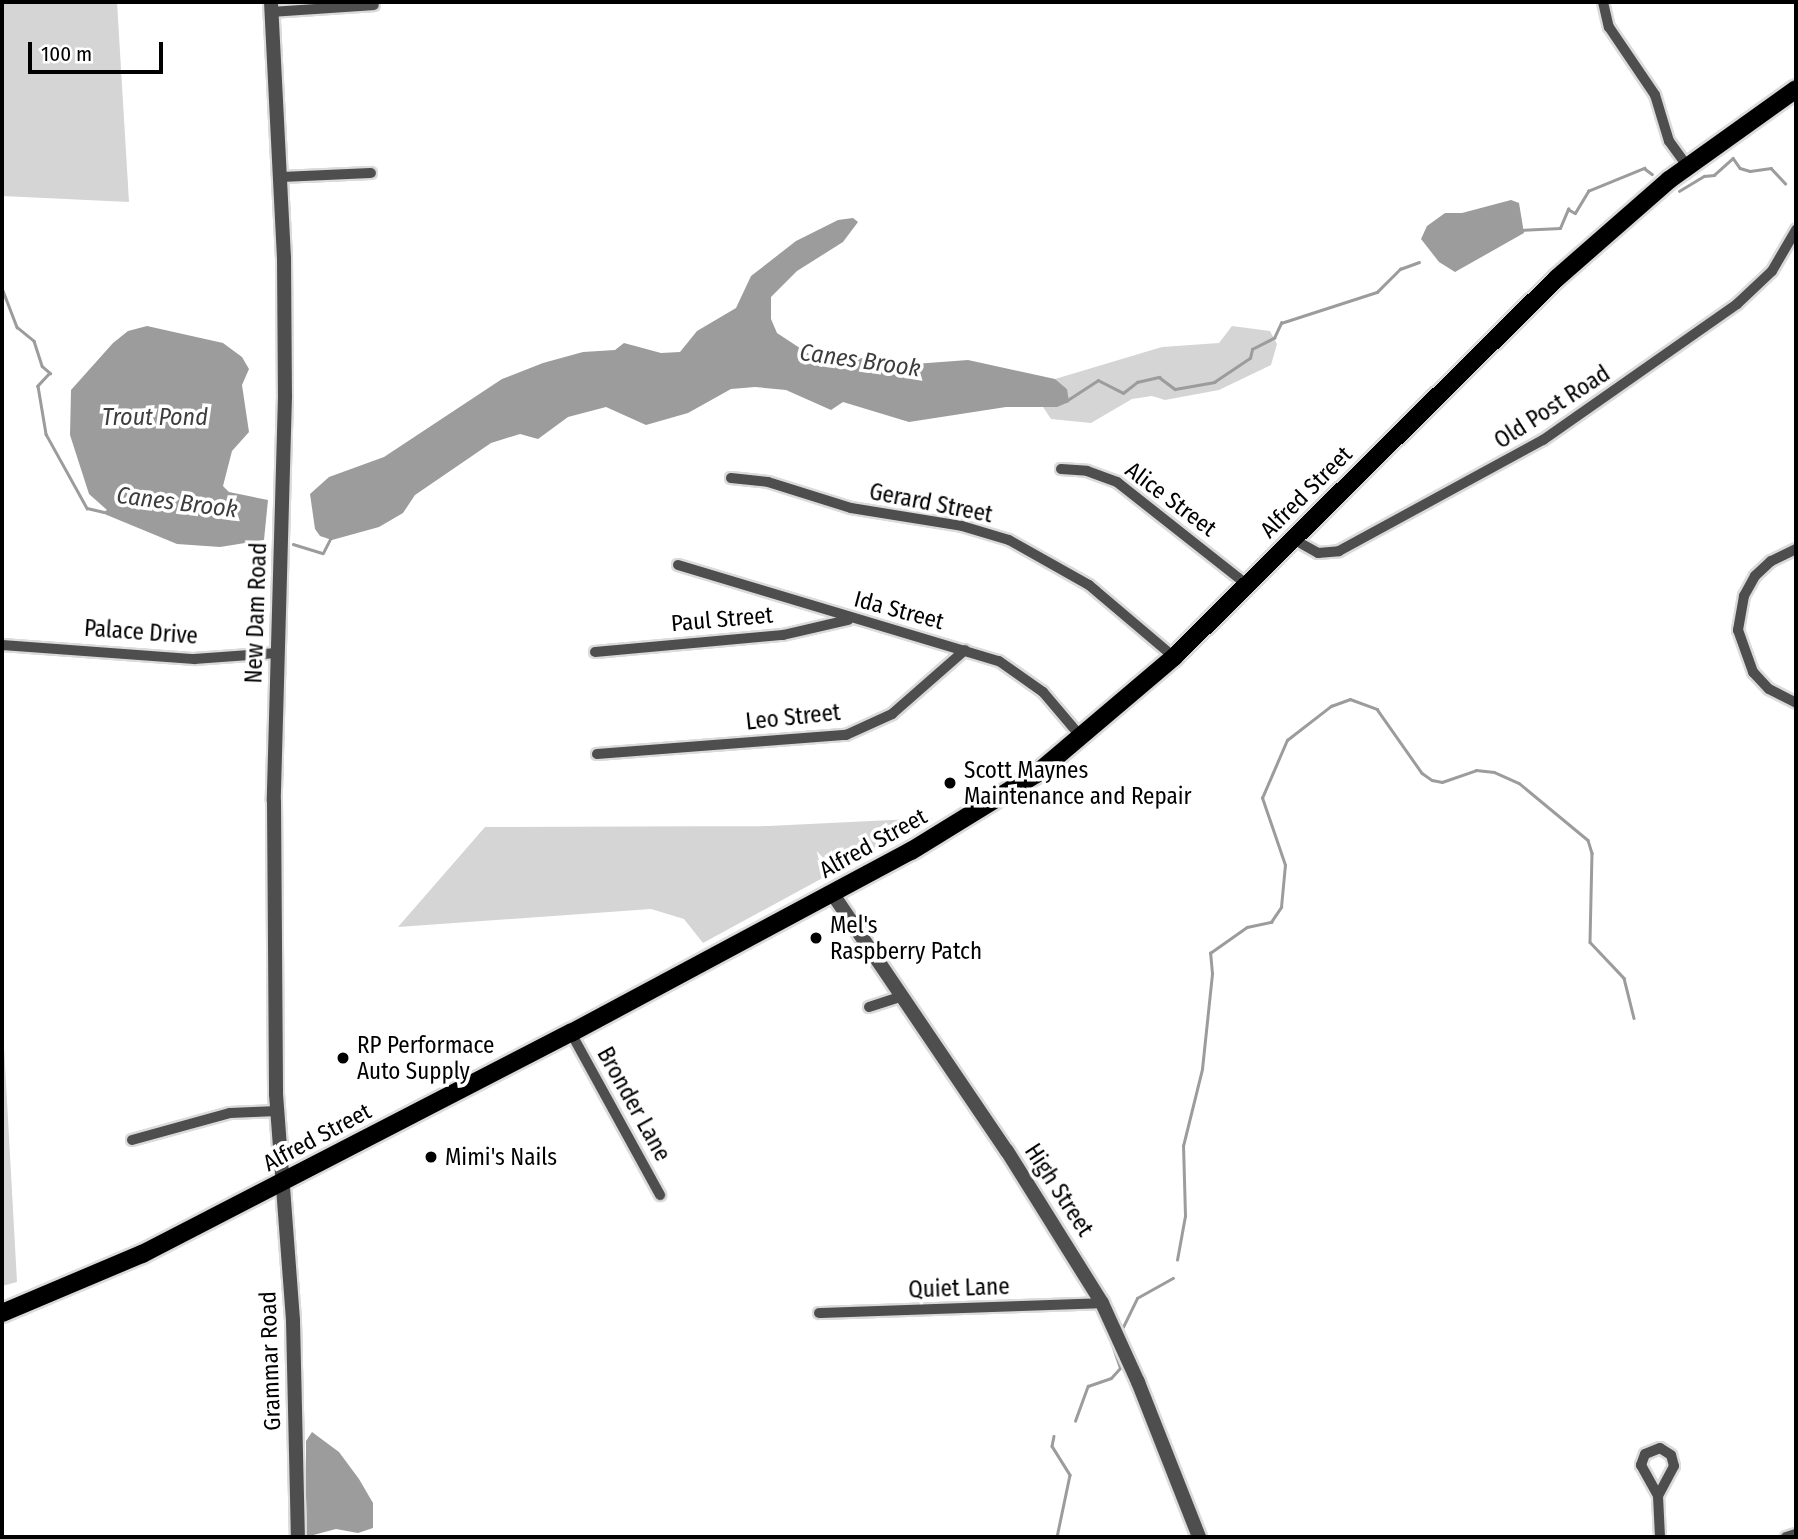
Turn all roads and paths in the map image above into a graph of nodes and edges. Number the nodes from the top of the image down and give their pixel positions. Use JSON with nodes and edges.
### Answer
{"nodes":[{"id":1,"x":1603,"y":2,"type":"edge"},
{"id":2,"x":374,"y":5,"type":"dead end"},
{"id":3,"x":271,"y":7,"type":"edge"},
{"id":4,"x":1796,"y":89,"type":"edge"},
{"id":5,"x":1688,"y":167,"type":"junction"},
{"id":6,"x":371,"y":173,"type":"dead end"},
{"id":7,"x":281,"y":177,"type":"junction"},
{"id":8,"x":1796,"y":230,"type":"edge"},
{"id":9,"x":1061,"y":469,"type":"dead end"},
{"id":10,"x":731,"y":478,"type":"dead end"},
{"id":11,"x":1293,"y":539,"type":"junction"},
{"id":12,"x":1796,"y":548,"type":"edge"},
{"id":13,"x":678,"y":565,"type":"dead end"},
{"id":14,"x":1246,"y":584,"type":"junction"},
{"id":15,"x":851,"y":619,"type":"junction"},
{"id":16,"x":2,"y":645,"type":"edge"},
{"id":17,"x":965,"y":650,"type":"junction"},
{"id":18,"x":595,"y":652,"type":"dead end"},
{"id":19,"x":276,"y":653,"type":"junction"},
{"id":20,"x":1174,"y":657,"type":"junction"},
{"id":21,"x":1796,"y":703,"type":"edge"},
{"id":22,"x":1082,"y":738,"type":"junction"},
{"id":23,"x":597,"y":754,"type":"dead end"},
{"id":24,"x":832,"y":893,"type":"junction"},
{"id":25,"x":903,"y":996,"type":"junction"},
{"id":26,"x":869,"y":1007,"type":"dead end"},
{"id":27,"x":571,"y":1033,"type":"junction"},
{"id":28,"x":277,"y":1111,"type":"junction"},
{"id":29,"x":132,"y":1140,"type":"dead end"},
{"id":30,"x":282,"y":1183,"type":"junction"},
{"id":31,"x":660,"y":1195,"type":"dead end"},
{"id":32,"x":1101,"y":1303,"type":"junction"},
{"id":33,"x":2,"y":1313,"type":"edge"},
{"id":34,"x":819,"y":1314,"type":"dead end"},
{"id":35,"x":1658,"y":1496,"type":"dead end"},
{"id":36,"x":1796,"y":1534,"type":"edge"},
{"id":37,"x":298,"y":1537,"type":"edge"},
{"id":38,"x":1199,"y":1537,"type":"edge"},
{"id":39,"x":1660,"y":1537,"type":"edge"},
{"id":40,"x":1786,"y":1537,"type":"edge"}],
"edges":[{"from":1,"to":5,"type":"street"},
{"from":2,"to":3,"type":"street"},
{"from":3,"to":7,"type":"street","name":"New Dam Road"},
{"from":4,"to":5,"type":"main road","name":"Alfred Street"},
{"from":5,"to":11,"type":"main road","name":"Alfred Street"},
{"from":6,"to":7,"type":"street"},
{"from":7,"to":19,"type":"street","name":"New Dam Road"},
{"from":8,"to":11,"type":"street","name":"Old Post Road"},
{"from":9,"to":14,"type":"street","name":"Alice Street"},
{"from":10,"to":20,"type":"street","name":"Gerard Street"},
{"from":11,"to":14,"type":"main road","name":"Alfred Street"},
{"from":12,"to":21,"type":"street"},
{"from":13,"to":15,"type":"street","name":"Ida Street"},
{"from":14,"to":20,"type":"main road","name":"Alfred Street"},
{"from":15,"to":17,"type":"street","name":"Ida Street"},
{"from":15,"to":18,"type":"street","name":"Paul Street"},
{"from":16,"to":19,"type":"street","name":"Palace Drive"},
{"from":17,"to":22,"type":"street","name":"Ida Street"},
{"from":17,"to":23,"type":"street","name":"Leo Street"},
{"from":19,"to":28,"type":"street","name":"New Dam Road"},
{"from":20,"to":22,"type":"main road","name":"Alfred Street"},
{"from":22,"to":24,"type":"main road","name":"Alfred Street"},
{"from":24,"to":25,"type":"street","name":"High Street"},
{"from":24,"to":27,"type":"main road","name":"Alfred Street"},
{"from":25,"to":26,"type":"street"},
{"from":25,"to":32,"type":"street","name":"High Street"},
{"from":27,"to":30,"type":"main road","name":"Alfred Street"},
{"from":27,"to":31,"type":"street","name":"Bronder Lane"},
{"from":28,"to":29,"type":"street"},
{"from":28,"to":30,"type":"street","name":"New Dam Road"},
{"from":30,"to":33,"type":"main road","name":"Alfred Street"},
{"from":30,"to":37,"type":"street","name":"Grammar Road"},
{"from":32,"to":34,"type":"street","name":"Quiet Lane"},
{"from":32,"to":38,"type":"street","name":"High Street"},
{"from":35,"to":39,"type":"street"},
{"from":36,"to":40,"type":"street"}]}
